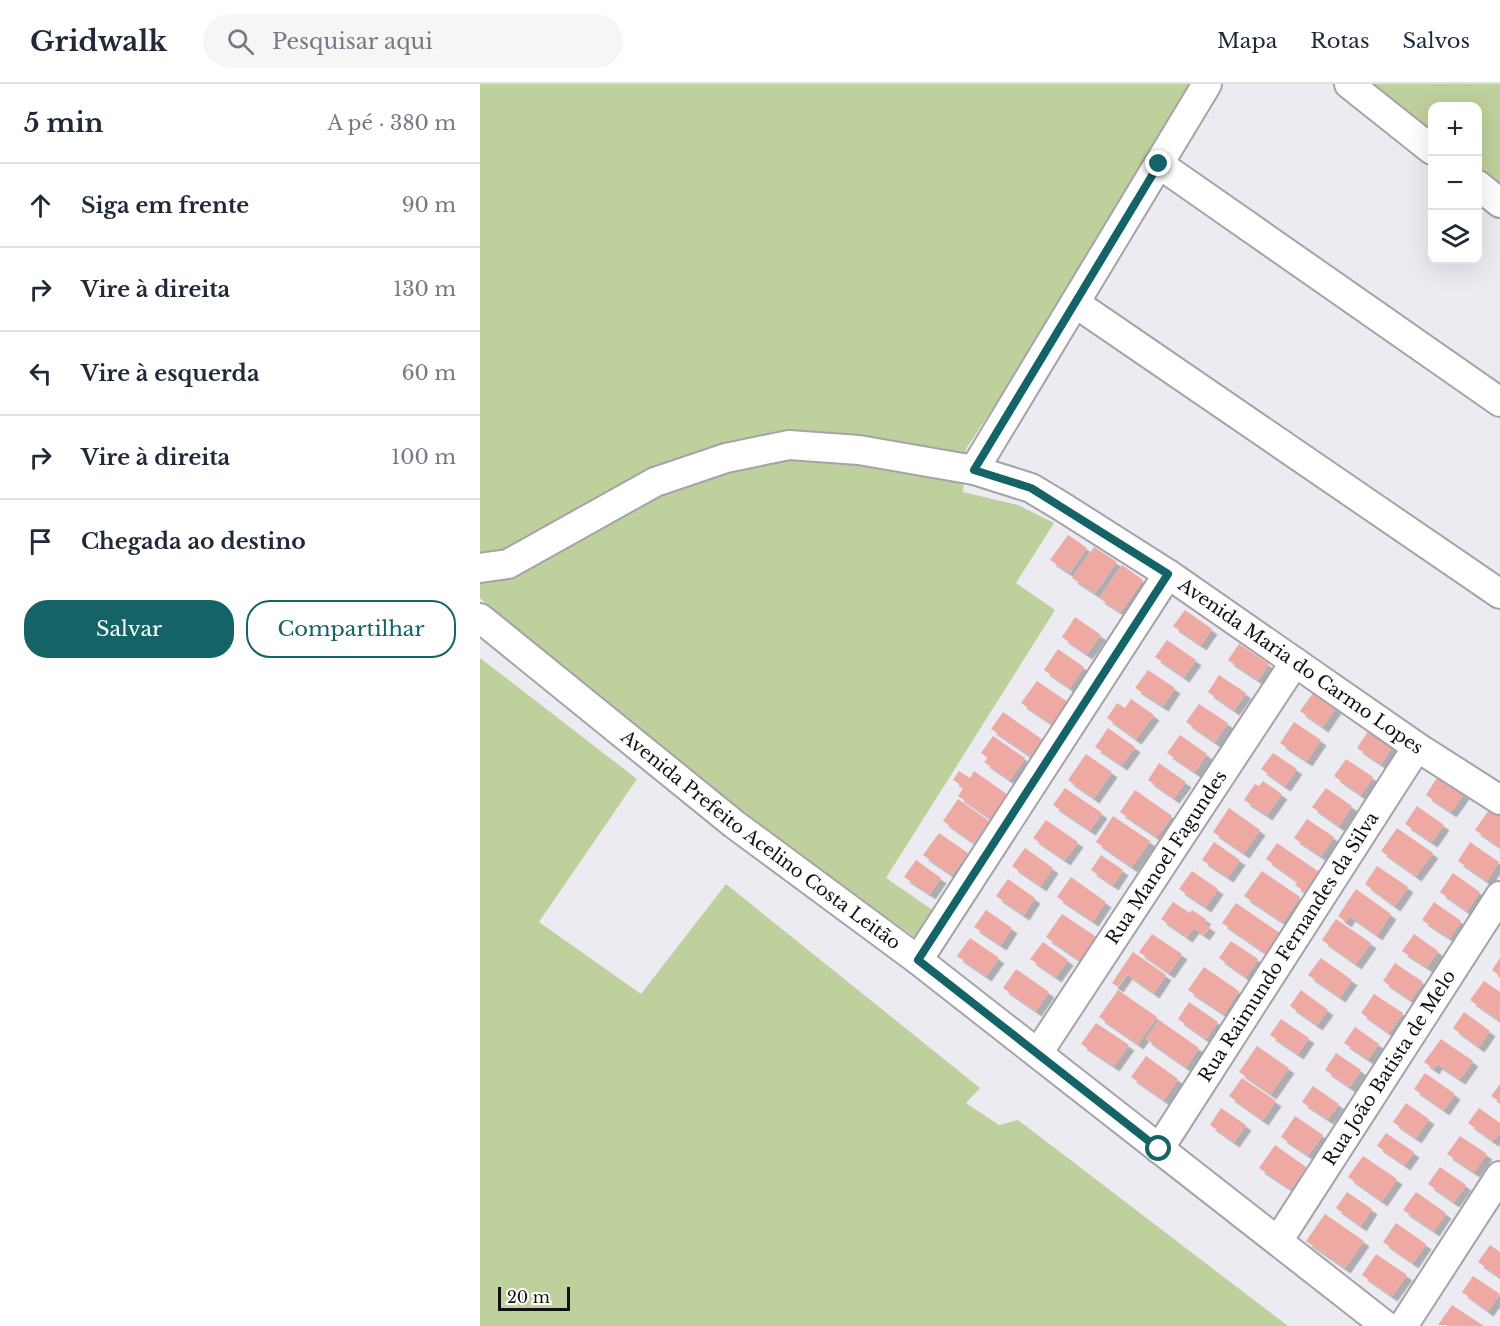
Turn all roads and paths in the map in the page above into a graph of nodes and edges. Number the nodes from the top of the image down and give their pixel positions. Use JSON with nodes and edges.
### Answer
{"nodes":[{"id":1,"x":1207,"y":84,"type":"edge"},
{"id":2,"x":1349,"y":84,"type":"edge"},
{"id":3,"x":1428,"y":147,"type":"edge"},
{"id":4,"x":1159,"y":164,"type":"junction"},
{"id":5,"x":1482,"y":188,"type":"edge"},
{"id":6,"x":1500,"y":202,"type":"edge"},
{"id":7,"x":1075,"y":303,"type":"junction"},
{"id":8,"x":1500,"y":402,"type":"edge"},
{"id":9,"x":974,"y":470,"type":"junction"},
{"id":10,"x":480,"y":568,"type":"edge"},
{"id":11,"x":1168,"y":574,"type":"junction"},
{"id":12,"x":1500,"y":594,"type":"edge"},
{"id":13,"x":480,"y":618,"type":"edge"},
{"id":14,"x":1295,"y":662,"type":"junction"},
{"id":15,"x":1418,"y":747,"type":"junction"},
{"id":16,"x":1500,"y":800,"type":"edge"},
{"id":17,"x":1500,"y":896,"type":"edge"},
{"id":18,"x":918,"y":960,"type":"junction"},
{"id":19,"x":1038,"y":1053,"type":"junction"},
{"id":20,"x":1159,"y":1149,"type":"junction"},
{"id":21,"x":1500,"y":1176,"type":"edge"},
{"id":22,"x":1278,"y":1241,"type":"junction"},
{"id":23,"x":1386,"y":1326,"type":"edge"},
{"id":24,"x":1403,"y":1326,"type":"edge"}],
"edges":[{"from":1,"to":4,"type":"street"},
{"from":2,"to":3,"type":"street"},
{"from":4,"to":7,"type":"street"},
{"from":4,"to":8,"type":"street"},
{"from":5,"to":6,"type":"street"},
{"from":7,"to":9,"type":"street"},
{"from":7,"to":12,"type":"street"},
{"from":9,"to":10,"type":"street","name":"Avenida Maria do Carmo Lopes"},
{"from":9,"to":11,"type":"street","name":"Avenida Maria do Carmo Lopes"},
{"from":11,"to":14,"type":"street","name":"Avenida Maria do Carmo Lopes"},
{"from":11,"to":18,"type":"street"},
{"from":13,"to":18,"type":"street","name":"Avenida Prefeito Acelino Costa Leitão"},
{"from":14,"to":15,"type":"street","name":"Avenida Maria do Carmo Lopes"},
{"from":14,"to":19,"type":"street","name":"Rua Manoel Fagundes"},
{"from":15,"to":16,"type":"street","name":"Avenida Maria do Carmo Lopes"},
{"from":15,"to":20,"type":"street","name":"Rua Raimundo Fernandes da Silva"},
{"from":17,"to":22,"type":"street","name":"Rua João Batista de Melo"},
{"from":18,"to":19,"type":"street","name":"Avenida Prefeito Acelino Costa Leitão"},
{"from":19,"to":20,"type":"street","name":"Avenida Prefeito Acelino Costa Leitão"},
{"from":20,"to":22,"type":"street","name":"Avenida Prefeito Acelino Costa Leitão"},
{"from":21,"to":24,"type":"street"},
{"from":22,"to":23,"type":"street","name":"Avenida Prefeito Acelino Costa Leitão"}]}
